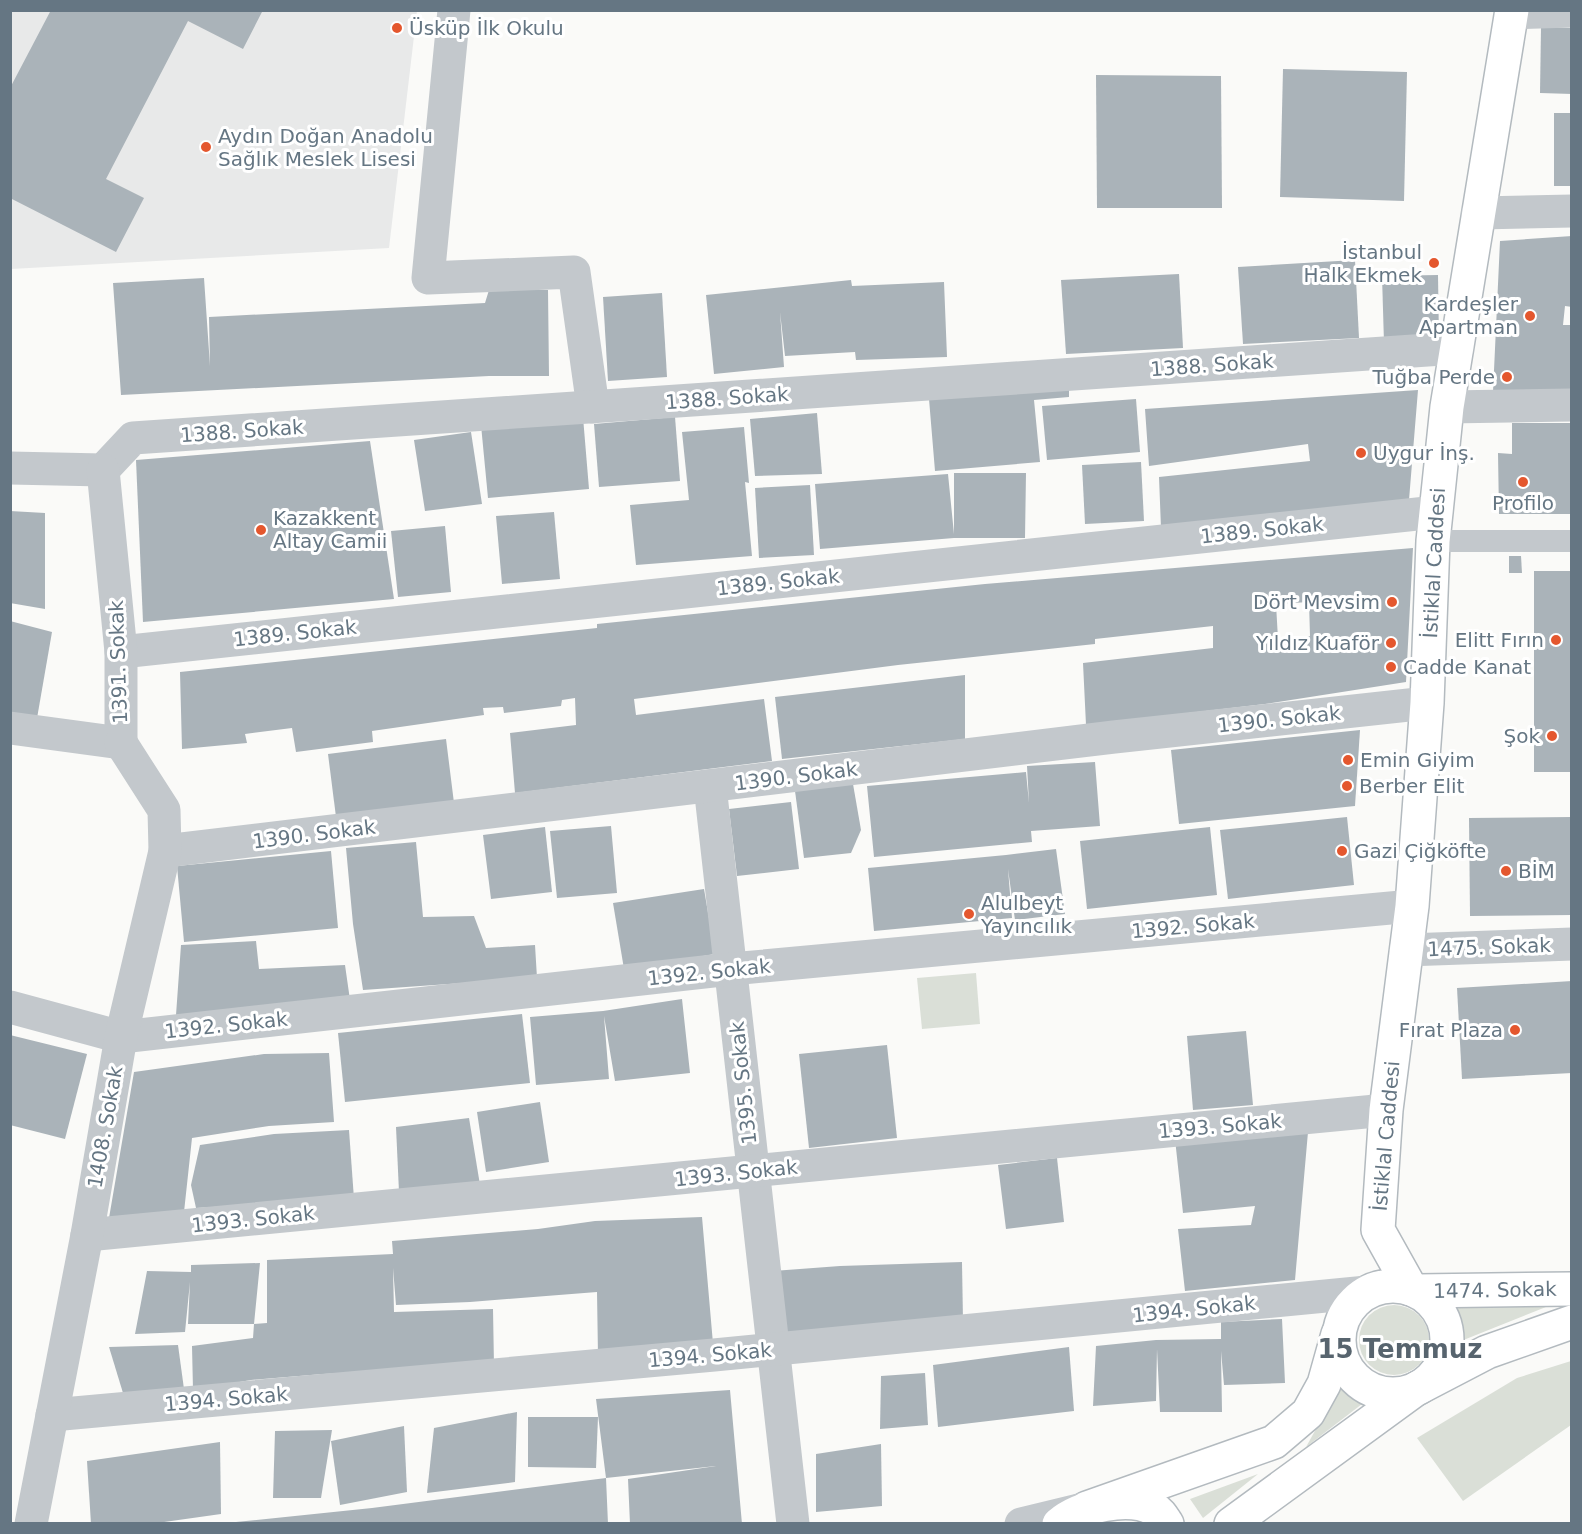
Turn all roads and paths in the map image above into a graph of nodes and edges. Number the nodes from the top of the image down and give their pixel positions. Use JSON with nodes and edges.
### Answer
{"nodes":[{"id":1,"x":454,"y":10,"type":"edge"},
{"id":2,"x":1572,"y":11,"type":"edge"},
{"id":3,"x":1512,"y":12,"type":"edge"},
{"id":4,"x":1572,"y":211,"type":"edge"},
{"id":5,"x":1478,"y":213,"type":"junction"},
{"id":6,"x":1457,"y":348,"type":"junction"},
{"id":7,"x":1572,"y":405,"type":"edge"},
{"id":8,"x":593,"y":407,"type":"junction"},
{"id":9,"x":1447,"y":407,"type":"junction"},
{"id":10,"x":10,"y":468,"type":"edge"},
{"id":11,"x":103,"y":470,"type":"junction"},
{"id":12,"x":1434,"y":527,"type":"junction"},
{"id":13,"x":1572,"y":541,"type":"edge"},
{"id":14,"x":121,"y":652,"type":"junction"},
{"id":15,"x":1427,"y":703,"type":"junction"},
{"id":16,"x":10,"y":728,"type":"edge"},
{"id":17,"x":121,"y":743,"type":"junction"},
{"id":18,"x":710,"y":786,"type":"junction"},
{"id":19,"x":165,"y":851,"type":"junction"},
{"id":20,"x":1412,"y":906,"type":"junction"},
{"id":21,"x":1572,"y":944,"type":"edge"},
{"id":22,"x":1406,"y":950,"type":"junction"},
{"id":23,"x":731,"y":969,"type":"junction"},
{"id":24,"x":10,"y":1007,"type":"edge"},
{"id":25,"x":121,"y":1037,"type":"junction"},
{"id":26,"x":1386,"y":1110,"type":"junction"},
{"id":27,"x":753,"y":1171,"type":"junction"},
{"id":28,"x":87,"y":1235,"type":"junction"},
{"id":29,"x":1572,"y":1289,"type":"edge"},
{"id":30,"x":1415,"y":1290,"type":"junction"},
{"id":31,"x":1367,"y":1292,"type":"junction"},
{"id":32,"x":1572,"y":1322,"type":"edge"},
{"id":33,"x":1339,"y":1331,"type":"junction"},
{"id":34,"x":773,"y":1350,"type":"junction"},
{"id":35,"x":1416,"y":1389,"type":"junction"},
{"id":36,"x":52,"y":1415,"type":"junction"},
{"id":37,"x":1087,"y":1508,"type":"junction"},
{"id":38,"x":31,"y":1524,"type":"edge"},
{"id":39,"x":793,"y":1524,"type":"edge"},
{"id":40,"x":1021,"y":1524,"type":"edge"},
{"id":41,"x":1059,"y":1524,"type":"edge"},
{"id":42,"x":1167,"y":1524,"type":"edge"},
{"id":43,"x":1231,"y":1524,"type":"edge"}],
"edges":[{"from":1,"to":8,"type":"street"},
{"from":2,"to":3,"type":"street"},
{"from":3,"to":5,"type":"street","name":"İstiklal Caddesi"},
{"from":4,"to":5,"type":"street"},
{"from":5,"to":6,"type":"street","name":"İstiklal Caddesi"},
{"from":6,"to":8,"type":"street","name":"1388. Sokak"},
{"from":6,"to":9,"type":"street","name":"İstiklal Caddesi"},
{"from":7,"to":9,"type":"street"},
{"from":8,"to":11,"type":"street","name":"1388. Sokak"},
{"from":9,"to":12,"type":"street","name":"İstiklal Caddesi"},
{"from":10,"to":11,"type":"street"},
{"from":11,"to":14,"type":"street","name":"1391. Sokak"},
{"from":12,"to":13,"type":"lane"},
{"from":12,"to":14,"type":"street","name":"1389. Sokak"},
{"from":12,"to":15,"type":"street","name":"İstiklal Caddesi"},
{"from":14,"to":17,"type":"street","name":"1391. Sokak"},
{"from":15,"to":18,"type":"street","name":"1390. Sokak"},
{"from":15,"to":20,"type":"street","name":"İstiklal Caddesi"},
{"from":16,"to":17,"type":"street","name":"1391. Sokak"},
{"from":17,"to":19,"type":"street","name":"1408. Sokak"},
{"from":18,"to":19,"type":"street","name":"1390. Sokak"},
{"from":18,"to":23,"type":"street","name":"1395. Sokak"},
{"from":19,"to":25,"type":"street","name":"1408. Sokak"},
{"from":20,"to":22,"type":"street","name":"İstiklal Caddesi"},
{"from":20,"to":23,"type":"street","name":"1392. Sokak"},
{"from":21,"to":22,"type":"street","name":"1475. Sokak"},
{"from":22,"to":26,"type":"street","name":"İstiklal Caddesi"},
{"from":23,"to":25,"type":"street","name":"1392. Sokak"},
{"from":23,"to":27,"type":"street","name":"1395. Sokak"},
{"from":24,"to":25,"type":"street","name":"1392. Sokak"},
{"from":25,"to":28,"type":"street","name":"1408. Sokak"},
{"from":26,"to":27,"type":"street","name":"1393. Sokak"},
{"from":26,"to":30,"type":"street","name":"İstiklal Caddesi"},
{"from":27,"to":28,"type":"street","name":"1393. Sokak"},
{"from":27,"to":34,"type":"street","name":"1395. Sokak"},
{"from":28,"to":36,"type":"street","name":"1408. Sokak"},
{"from":29,"to":30,"type":"street","name":"1474. Sokak"},
{"from":30,"to":31,"type":"street"},
{"from":30,"to":35,"type":"street"},
{"from":31,"to":33,"type":"street"},
{"from":31,"to":34,"type":"street","name":"1394. Sokak"},
{"from":32,"to":35,"type":"street"},
{"from":33,"to":35,"type":"street"},
{"from":33,"to":37,"type":"street"},
{"from":34,"to":36,"type":"street","name":"1394. Sokak"},
{"from":34,"to":39,"type":"street","name":"1395. Sokak"},
{"from":35,"to":43,"type":"street"},
{"from":36,"to":38,"type":"street","name":"1408. Sokak"},
{"from":37,"to":40,"type":"street"},
{"from":37,"to":41,"type":"street"},
{"from":37,"to":42,"type":"street"}]}
